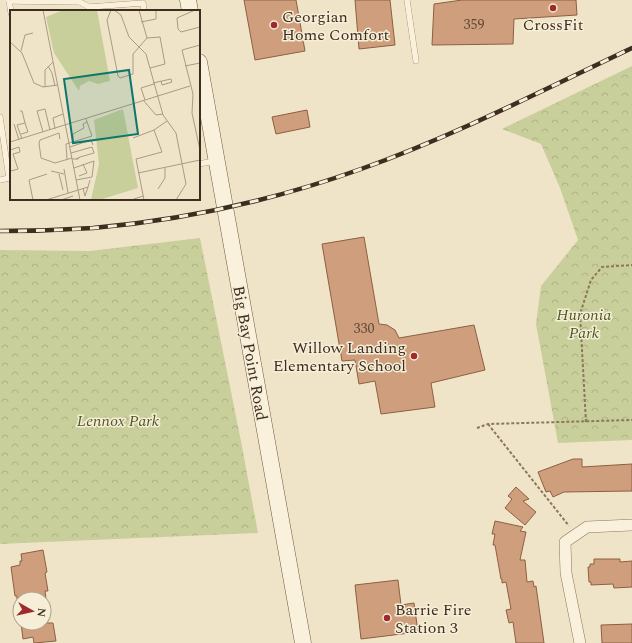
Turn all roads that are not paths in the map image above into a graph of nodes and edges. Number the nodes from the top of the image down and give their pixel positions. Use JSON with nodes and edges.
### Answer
{"nodes":[{"id":1,"x":188,"y":0,"type":"edge"},
{"id":2,"x":407,"y":0,"type":"edge"},
{"id":3,"x":9,"y":1,"type":"edge"},
{"id":4,"x":90,"y":9,"type":"edge"},
{"id":5,"x":144,"y":10,"type":"edge"},
{"id":6,"x":190,"y":10,"type":"edge"},
{"id":7,"x":416,"y":61,"type":"dead end"},
{"id":8,"x":200,"y":67,"type":"edge"},
{"id":9,"x":0,"y":117,"type":"edge"},
{"id":10,"x":217,"y":160,"type":"junction"},
{"id":11,"x":200,"y":164,"type":"edge"},
{"id":12,"x":0,"y":180,"type":"edge"},
{"id":13,"x":632,"y":525,"type":"edge"},
{"id":14,"x":303,"y":643,"type":"edge"},
{"id":15,"x":580,"y":643,"type":"edge"}],
"edges":[{"from":1,"to":6,"type":"street"},
{"from":2,"to":7,"type":"lane"},
{"from":3,"to":4,"type":"lane"},
{"from":4,"to":5,"type":"lane"},
{"from":8,"to":10,"type":"street","name":"Big Bay Point Road"},
{"from":9,"to":12,"type":"lane"},
{"from":10,"to":11,"type":"lane"},
{"from":10,"to":14,"type":"street","name":"Big Bay Point Road"},
{"from":13,"to":15,"type":"street"}]}
